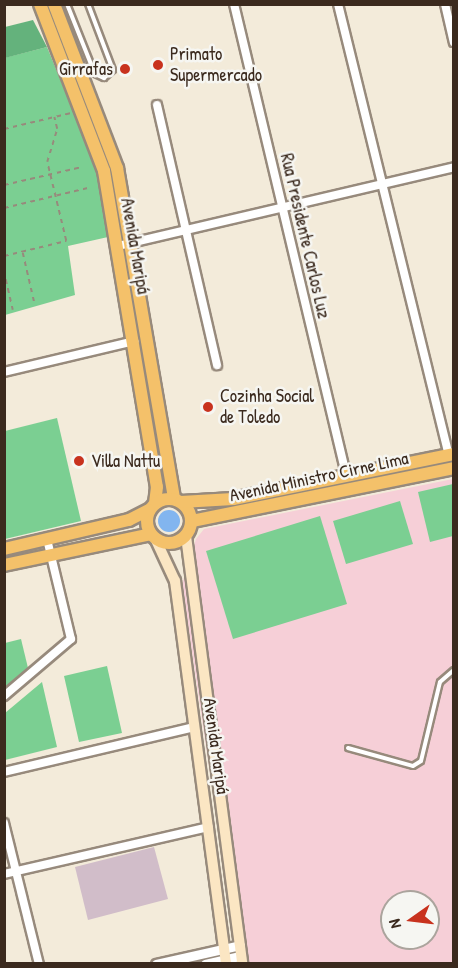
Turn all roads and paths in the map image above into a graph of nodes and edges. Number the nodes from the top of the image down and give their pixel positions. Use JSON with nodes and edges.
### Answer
{"nodes":[{"id":1,"x":40,"y":4,"type":"edge"},
{"id":2,"x":54,"y":4,"type":"edge"},
{"id":3,"x":67,"y":4,"type":"edge"},
{"id":4,"x":88,"y":4,"type":"edge"},
{"id":5,"x":234,"y":4,"type":"edge"},
{"id":6,"x":338,"y":4,"type":"edge"},
{"id":7,"x":445,"y":4,"type":"edge"},
{"id":8,"x":453,"y":42,"type":"edge"},
{"id":9,"x":157,"y":105,"type":"dead end"},
{"id":10,"x":81,"y":111,"type":"junction"},
{"id":11,"x":54,"y":117,"type":"junction"},
{"id":12,"x":4,"y":129,"type":"edge"},
{"id":13,"x":453,"y":166,"type":"edge"},
{"id":14,"x":82,"y":167,"type":"dead end"},
{"id":15,"x":50,"y":174,"type":"junction"},
{"id":16,"x":382,"y":183,"type":"junction"},
{"id":17,"x":4,"y":185,"type":"edge"},
{"id":18,"x":88,"y":188,"type":"dead end"},
{"id":19,"x":55,"y":196,"type":"junction"},
{"id":20,"x":283,"y":207,"type":"junction"},
{"id":21,"x":4,"y":208,"type":"edge"},
{"id":22,"x":184,"y":231,"type":"junction"},
{"id":23,"x":123,"y":245,"type":"junction"},
{"id":24,"x":23,"y":252,"type":"junction"},
{"id":25,"x":4,"y":256,"type":"edge"},
{"id":26,"x":4,"y":271,"type":"edge"},
{"id":27,"x":35,"y":305,"type":"dead end"},
{"id":28,"x":13,"y":310,"type":"dead end"},
{"id":29,"x":134,"y":341,"type":"junction"},
{"id":30,"x":217,"y":365,"type":"dead end"},
{"id":31,"x":4,"y":372,"type":"edge"},
{"id":32,"x":146,"y":378,"type":"junction"},
{"id":33,"x":149,"y":396,"type":"junction"},
{"id":34,"x":448,"y":455,"type":"edge"},
{"id":35,"x":449,"y":469,"type":"edge"},
{"id":36,"x":346,"y":475,"type":"junction"},
{"id":37,"x":178,"y":500,"type":"junction"},
{"id":38,"x":152,"y":506,"type":"junction"},
{"id":39,"x":192,"y":521,"type":"junction"},
{"id":40,"x":153,"y":536,"type":"junction"},
{"id":41,"x":186,"y":536,"type":"junction"},
{"id":42,"x":47,"y":539,"type":"junction"},
{"id":43,"x":4,"y":549,"type":"edge"},
{"id":44,"x":51,"y":554,"type":"junction"},
{"id":45,"x":4,"y":565,"type":"edge"},
{"id":46,"x":453,"y":670,"type":"edge"},
{"id":47,"x":4,"y":696,"type":"edge"},
{"id":48,"x":195,"y":727,"type":"junction"},
{"id":49,"x":348,"y":748,"type":"dead end"},
{"id":50,"x":4,"y":772,"type":"edge"},
{"id":51,"x":4,"y":823,"type":"edge"},
{"id":52,"x":209,"y":827,"type":"junction"},
{"id":53,"x":16,"y":871,"type":"junction"},
{"id":54,"x":4,"y":874,"type":"edge"},
{"id":55,"x":241,"y":955,"type":"edge"},
{"id":56,"x":225,"y":957,"type":"edge"},
{"id":57,"x":39,"y":963,"type":"edge"},
{"id":58,"x":156,"y":963,"type":"edge"},
{"id":59,"x":205,"y":963,"type":"edge"}],
"edges":[{"from":1,"to":10,"type":"main road","name":"Avenida Maripá"},
{"from":2,"to":23,"type":"main road","name":"Avenida Maripá"},
{"from":3,"to":4,"type":"lane"},
{"from":5,"to":20,"type":"street","name":"Rua Presidente Carlos Luz"},
{"from":6,"to":16,"type":"street"},
{"from":7,"to":8,"type":"street"},
{"from":9,"to":22,"type":"street"},
{"from":10,"to":11,"type":"path"},
{"from":10,"to":23,"type":"main road","name":"Avenida Maripá"},
{"from":11,"to":12,"type":"path"},
{"from":11,"to":15,"type":"path"},
{"from":13,"to":16,"type":"street"},
{"from":14,"to":15,"type":"path"},
{"from":15,"to":17,"type":"path"},
{"from":15,"to":19,"type":"path"},
{"from":16,"to":20,"type":"street"},
{"from":16,"to":34,"type":"street"},
{"from":18,"to":19,"type":"path"},
{"from":19,"to":21,"type":"path"},
{"from":19,"to":24,"type":"path"},
{"from":20,"to":22,"type":"street"},
{"from":20,"to":36,"type":"street","name":"Rua Presidente Carlos Luz"},
{"from":22,"to":23,"type":"street"},
{"from":22,"to":30,"type":"street"},
{"from":23,"to":29,"type":"main road","name":"Avenida Maripá"},
{"from":23,"to":32,"type":"main road","name":"Avenida Maripá"},
{"from":24,"to":25,"type":"path"},
{"from":24,"to":27,"type":"path"},
{"from":26,"to":28,"type":"path"},
{"from":29,"to":31,"type":"street"},
{"from":29,"to":32,"type":"main road","name":"Avenida Maripá"},
{"from":32,"to":33,"type":"main road","name":"Avenida Maripá"},
{"from":33,"to":37,"type":"main road","name":"Avenida Maripá"},
{"from":33,"to":38,"type":"main road","name":"Avenida Maripá"},
{"from":34,"to":35,"type":"main road"},
{"from":34,"to":36,"type":"main road"},
{"from":35,"to":39,"type":"main road","name":"Avenida Ministro Cirne Lima"},
{"from":36,"to":37,"type":"main road"},
{"from":37,"to":38,"type":"main road"},
{"from":37,"to":39,"type":"main road"},
{"from":38,"to":40,"type":"main road"},
{"from":38,"to":42,"type":"main road"},
{"from":39,"to":41,"type":"main road"},
{"from":40,"to":41,"type":"main road"},
{"from":40,"to":44,"type":"main road"},
{"from":40,"to":48,"type":"main road","name":"Avenida Maripá"},
{"from":41,"to":55,"type":"main road","name":"Avenida Maripá"},
{"from":42,"to":43,"type":"main road"},
{"from":42,"to":44,"type":"street"},
{"from":44,"to":45,"type":"main road"},
{"from":44,"to":47,"type":"street"},
{"from":46,"to":49,"type":"lane"},
{"from":48,"to":50,"type":"street"},
{"from":48,"to":52,"type":"main road","name":"Avenida Maripá"},
{"from":51,"to":53,"type":"street"},
{"from":52,"to":53,"type":"street"},
{"from":52,"to":56,"type":"main road","name":"Avenida Maripá"},
{"from":53,"to":54,"type":"street"},
{"from":53,"to":57,"type":"street"},
{"from":55,"to":56,"type":"street"},
{"from":56,"to":58,"type":"street"},
{"from":56,"to":59,"type":"street"}]}
